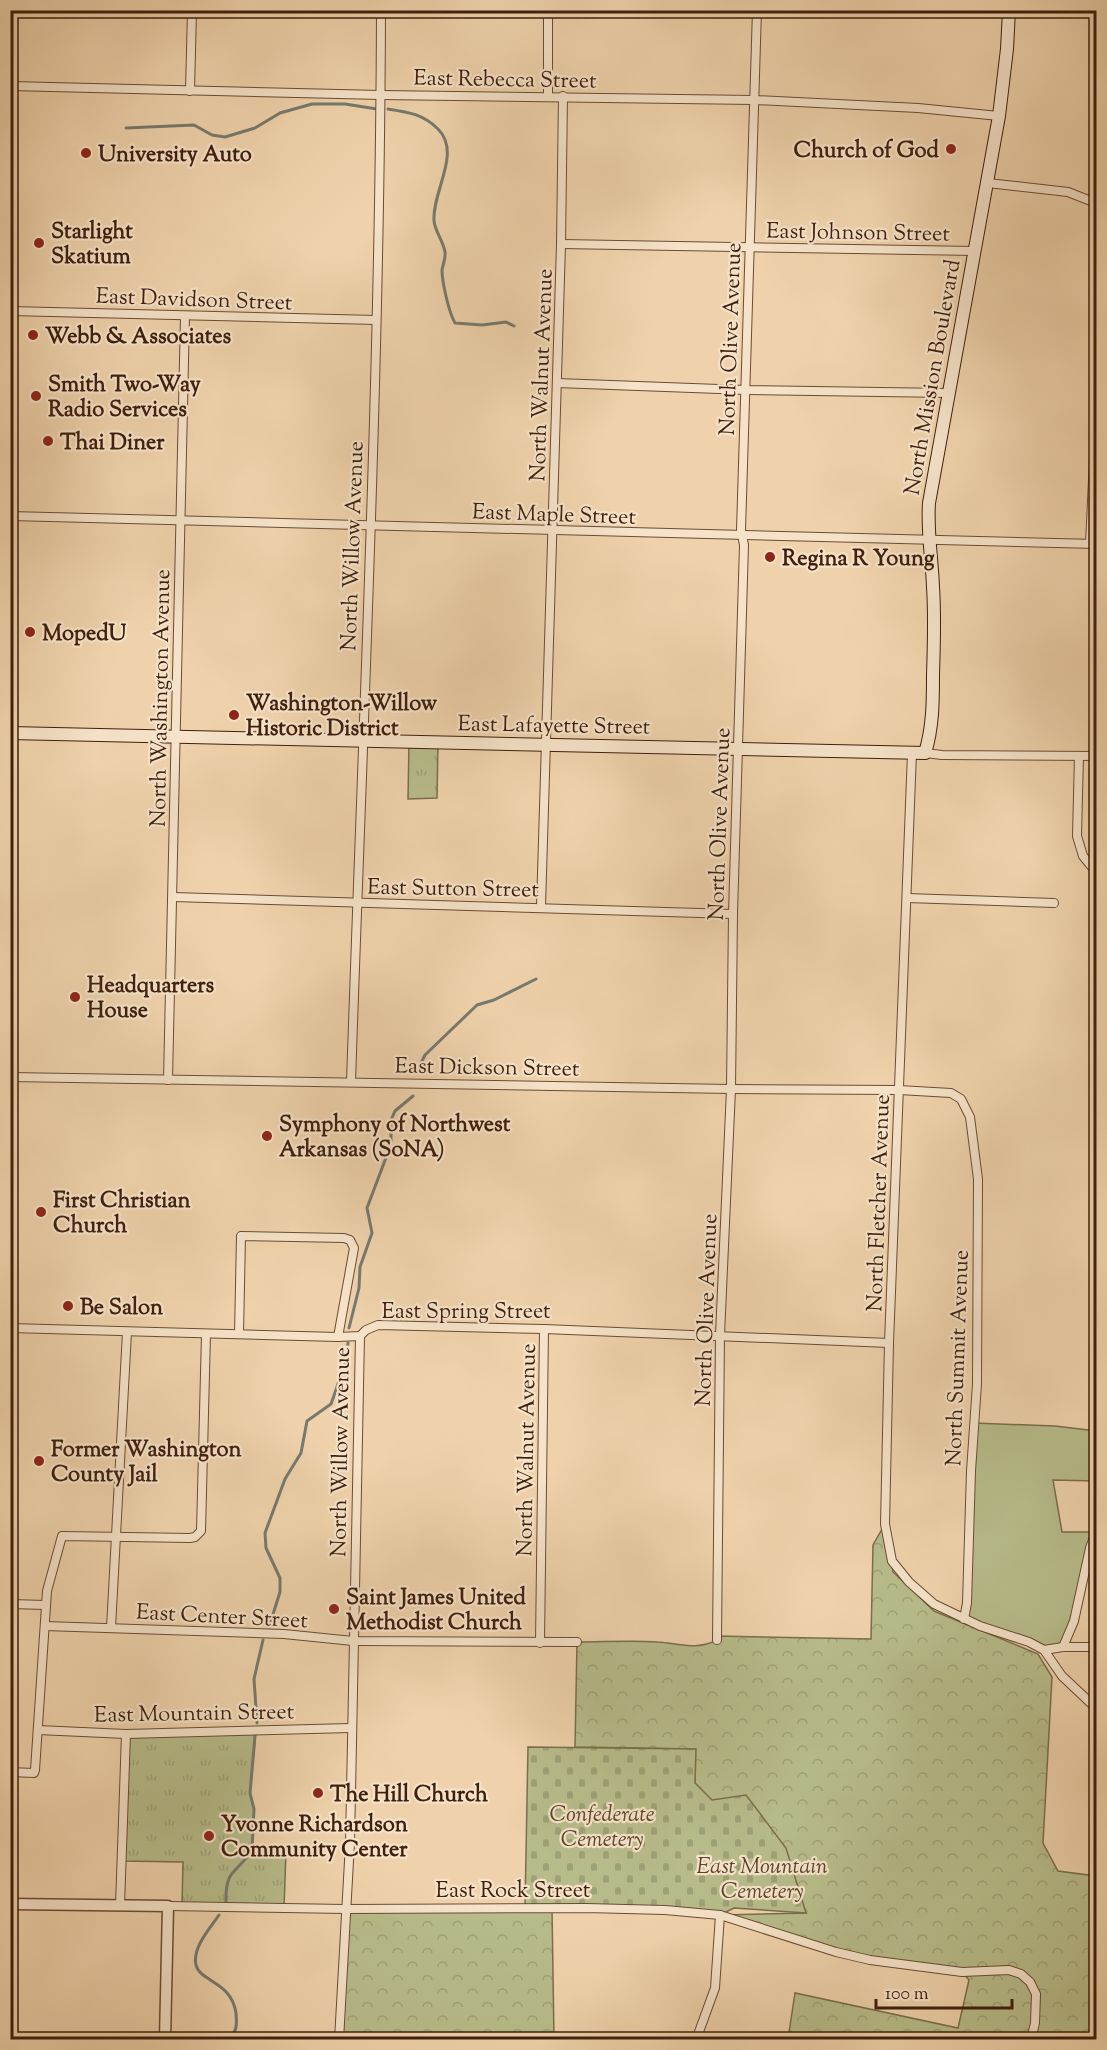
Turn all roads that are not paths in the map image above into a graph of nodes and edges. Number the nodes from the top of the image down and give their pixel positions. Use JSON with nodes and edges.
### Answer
{"nodes":[{"id":1,"x":192,"y":10,"type":"edge"},
{"id":2,"x":381,"y":10,"type":"edge"},
{"id":3,"x":548,"y":10,"type":"edge"},
{"id":4,"x":757,"y":10,"type":"edge"},
{"id":5,"x":1009,"y":10,"type":"edge"},
{"id":6,"x":10,"y":86,"type":"edge"},
{"id":7,"x":190,"y":90,"type":"junction"},
{"id":8,"x":381,"y":95,"type":"junction"},
{"id":9,"x":548,"y":96,"type":"junction"},
{"id":10,"x":563,"y":96,"type":"junction"},
{"id":11,"x":755,"y":100,"type":"junction"},
{"id":12,"x":999,"y":116,"type":"junction"},
{"id":13,"x":988,"y":183,"type":"junction"},
{"id":14,"x":1096,"y":203,"type":"edge"},
{"id":15,"x":561,"y":244,"type":"junction"},
{"id":16,"x":749,"y":247,"type":"junction"},
{"id":17,"x":975,"y":251,"type":"junction"},
{"id":18,"x":10,"y":311,"type":"edge"},
{"id":19,"x":185,"y":316,"type":"junction"},
{"id":20,"x":376,"y":320,"type":"junction"},
{"id":21,"x":557,"y":383,"type":"junction"},
{"id":22,"x":746,"y":390,"type":"junction"},
{"id":23,"x":948,"y":393,"type":"junction"},
{"id":24,"x":1096,"y":416,"type":"edge"},
{"id":25,"x":10,"y":516,"type":"edge"},
{"id":26,"x":180,"y":521,"type":"junction"},
{"id":27,"x":370,"y":526,"type":"junction"},
{"id":28,"x":553,"y":531,"type":"junction"},
{"id":29,"x":742,"y":536,"type":"junction"},
{"id":30,"x":930,"y":540,"type":"junction"},
{"id":31,"x":1093,"y":544,"type":"edge"},
{"id":32,"x":10,"y":733,"type":"edge"},
{"id":33,"x":176,"y":738,"type":"junction"},
{"id":34,"x":364,"y":741,"type":"junction"},
{"id":35,"x":546,"y":744,"type":"junction"},
{"id":36,"x":739,"y":749,"type":"junction"},
{"id":37,"x":912,"y":753,"type":"junction"},
{"id":38,"x":925,"y":753,"type":"junction"},
{"id":39,"x":1079,"y":756,"type":"junction"},
{"id":40,"x":1096,"y":756,"type":"edge"},
{"id":41,"x":1096,"y":872,"type":"edge"},
{"id":42,"x":172,"y":897,"type":"junction"},
{"id":43,"x":907,"y":898,"type":"junction"},
{"id":44,"x":357,"y":903,"type":"junction"},
{"id":45,"x":1054,"y":903,"type":"dead end"},
{"id":46,"x":541,"y":907,"type":"junction"},
{"id":47,"x":733,"y":914,"type":"junction"},
{"id":48,"x":10,"y":1077,"type":"edge"},
{"id":49,"x":168,"y":1080,"type":"junction"},
{"id":50,"x":351,"y":1082,"type":"junction"},
{"id":51,"x":731,"y":1089,"type":"junction"},
{"id":52,"x":899,"y":1090,"type":"junction"},
{"id":53,"x":961,"y":1099,"type":"joint"},
{"id":54,"x":10,"y":1328,"type":"edge"},
{"id":55,"x":544,"y":1329,"type":"junction"},
{"id":56,"x":127,"y":1332,"type":"junction"},
{"id":57,"x":206,"y":1334,"type":"junction"},
{"id":58,"x":239,"y":1334,"type":"junction"},
{"id":59,"x":720,"y":1335,"type":"junction"},
{"id":60,"x":360,"y":1336,"type":"junction"},
{"id":61,"x":338,"y":1337,"type":"junction"},
{"id":62,"x":889,"y":1343,"type":"junction"},
{"id":63,"x":1096,"y":1532,"type":"edge"},
{"id":64,"x":116,"y":1537,"type":"junction"},
{"id":65,"x":10,"y":1604,"type":"edge"},
{"id":66,"x":46,"y":1605,"type":"junction"},
{"id":67,"x":964,"y":1619,"type":"junction"},
{"id":68,"x":45,"y":1626,"type":"junction"},
{"id":69,"x":111,"y":1628,"type":"junction"},
{"id":70,"x":717,"y":1640,"type":"dead end"},
{"id":71,"x":353,"y":1641,"type":"junction"},
{"id":72,"x":577,"y":1642,"type":"dead end"},
{"id":73,"x":540,"y":1643,"type":"junction"},
{"id":74,"x":1063,"y":1647,"type":"junction"},
{"id":75,"x":1096,"y":1647,"type":"edge"},
{"id":76,"x":1044,"y":1650,"type":"junction"},
{"id":77,"x":1096,"y":1708,"type":"edge"},
{"id":78,"x":351,"y":1728,"type":"junction"},
{"id":79,"x":38,"y":1730,"type":"junction"},
{"id":80,"x":126,"y":1734,"type":"junction"},
{"id":81,"x":10,"y":1772,"type":"edge"},
{"id":82,"x":10,"y":1904,"type":"edge"},
{"id":83,"x":120,"y":1906,"type":"junction"},
{"id":84,"x":140,"y":1906,"type":"junction"},
{"id":85,"x":168,"y":1906,"type":"junction"},
{"id":86,"x":345,"y":1909,"type":"junction"},
{"id":87,"x":720,"y":1915,"type":"junction"},
{"id":88,"x":168,"y":1939,"type":"junction"},
{"id":89,"x":165,"y":2040,"type":"edge"},
{"id":90,"x":339,"y":2040,"type":"edge"},
{"id":91,"x":696,"y":2040,"type":"edge"},
{"id":92,"x":1031,"y":2040,"type":"edge"}],
"edges":[{"from":1,"to":7,"type":"street"},
{"from":2,"to":8,"type":"street","name":"North Willow Avenue"},
{"from":3,"to":9,"type":"street"},
{"from":4,"to":11,"type":"street","name":"North Olive Avenue"},
{"from":5,"to":12,"type":"main road","name":"North Mission Boulevard"},
{"from":6,"to":7,"type":"street","name":"East Rebecca Street"},
{"from":7,"to":8,"type":"street","name":"East Rebecca Street"},
{"from":8,"to":9,"type":"street","name":"East Rebecca Street"},
{"from":8,"to":20,"type":"street","name":"North Willow Avenue"},
{"from":9,"to":10,"type":"street","name":"East Rebecca Street"},
{"from":10,"to":11,"type":"street","name":"East Rebecca Street"},
{"from":10,"to":15,"type":"street","name":"North Walnut Avenue"},
{"from":11,"to":12,"type":"street","name":"East Rebecca Street"},
{"from":11,"to":16,"type":"street","name":"North Olive Avenue"},
{"from":12,"to":13,"type":"main road","name":"North Mission Boulevard"},
{"from":13,"to":14,"type":"street"},
{"from":13,"to":17,"type":"main road","name":"North Mission Boulevard"},
{"from":15,"to":16,"type":"street","name":"East Johnson Street"},
{"from":15,"to":21,"type":"street","name":"North Walnut Avenue"},
{"from":16,"to":17,"type":"street","name":"East Johnson Street"},
{"from":16,"to":22,"type":"street","name":"North Olive Avenue"},
{"from":17,"to":23,"type":"main road","name":"North Mission Boulevard"},
{"from":18,"to":19,"type":"street","name":"East Davidson Street"},
{"from":19,"to":20,"type":"street","name":"East Davidson Street"},
{"from":19,"to":26,"type":"street","name":"North Washington Avenue"},
{"from":20,"to":27,"type":"street","name":"North Willow Avenue"},
{"from":21,"to":22,"type":"street"},
{"from":21,"to":28,"type":"street","name":"North Walnut Avenue"},
{"from":22,"to":23,"type":"street"},
{"from":22,"to":29,"type":"street","name":"North Olive Avenue"},
{"from":23,"to":30,"type":"main road","name":"North Mission Boulevard"},
{"from":24,"to":31,"type":"street"},
{"from":25,"to":26,"type":"street","name":"East Maple Street"},
{"from":26,"to":27,"type":"street","name":"East Maple Street"},
{"from":26,"to":33,"type":"street","name":"North Washington Avenue"},
{"from":27,"to":28,"type":"street","name":"East Maple Street"},
{"from":27,"to":34,"type":"street","name":"North Willow Avenue"},
{"from":28,"to":29,"type":"street","name":"East Maple Street"},
{"from":28,"to":35,"type":"street","name":"North Walnut Avenue"},
{"from":29,"to":30,"type":"street","name":"East Maple Street"},
{"from":29,"to":36,"type":"street","name":"North Olive Avenue"},
{"from":30,"to":31,"type":"street","name":"East Maple Street"},
{"from":30,"to":38,"type":"main road","name":"North Mission Boulevard"},
{"from":32,"to":33,"type":"main road","name":"East Lafayette Street"},
{"from":33,"to":34,"type":"main road","name":"East Lafayette Street"},
{"from":33,"to":42,"type":"street","name":"North Washington Avenue"},
{"from":34,"to":35,"type":"main road","name":"East Lafayette Street"},
{"from":34,"to":44,"type":"street","name":"North Willow Avenue"},
{"from":35,"to":36,"type":"main road","name":"East Lafayette Street"},
{"from":35,"to":46,"type":"street","name":"North Walnut Avenue"},
{"from":36,"to":37,"type":"main road","name":"East Lafayette Street"},
{"from":36,"to":47,"type":"street","name":"North Olive Avenue"},
{"from":37,"to":38,"type":"main road","name":"East Lafayette Street"},
{"from":37,"to":43,"type":"street","name":"North Fletcher Avenue"},
{"from":38,"to":39,"type":"street","name":"East Lafayette Street"},
{"from":39,"to":40,"type":"street","name":"East Lafayette Street"},
{"from":39,"to":41,"type":"street"},
{"from":42,"to":44,"type":"street","name":"East Sutton Street"},
{"from":42,"to":49,"type":"street","name":"North Washington Avenue"},
{"from":43,"to":45,"type":"street"},
{"from":43,"to":52,"type":"street","name":"North Fletcher Avenue"},
{"from":44,"to":46,"type":"street","name":"East Sutton Street"},
{"from":44,"to":50,"type":"street","name":"North Willow Avenue"},
{"from":46,"to":47,"type":"street","name":"East Sutton Street"},
{"from":47,"to":51,"type":"street","name":"North Olive Avenue"},
{"from":48,"to":49,"type":"street","name":"East Dickson Street"},
{"from":49,"to":50,"type":"street","name":"East Dickson Street"},
{"from":50,"to":51,"type":"street","name":"East Dickson Street"},
{"from":51,"to":52,"type":"street","name":"East Dickson Street"},
{"from":51,"to":59,"type":"street","name":"North Olive Avenue"},
{"from":52,"to":53,"type":"street","name":"East Dickson Street"},
{"from":52,"to":62,"type":"street","name":"North Fletcher Avenue"},
{"from":53,"to":67,"type":"street","name":"North Summit Avenue"},
{"from":54,"to":56,"type":"street","name":"East Spring Street"},
{"from":55,"to":59,"type":"street","name":"East Spring Street"},
{"from":55,"to":60,"type":"street","name":"East Spring Street"},
{"from":55,"to":73,"type":"street","name":"North Walnut Avenue"},
{"from":56,"to":57,"type":"street","name":"East Spring Street"},
{"from":56,"to":64,"type":"street"},
{"from":57,"to":58,"type":"street","name":"East Spring Street"},
{"from":57,"to":64,"type":"street"},
{"from":58,"to":61,"type":"street","name":"East Spring Street"},
{"from":58,"to":61,"type":"street"},
{"from":59,"to":62,"type":"street","name":"East Spring Street"},
{"from":59,"to":70,"type":"street","name":"North Olive Avenue"},
{"from":60,"to":61,"type":"street","name":"East Spring Street"},
{"from":60,"to":71,"type":"street","name":"North Willow Avenue"},
{"from":62,"to":67,"type":"street","name":"North Fletcher Avenue"},
{"from":63,"to":74,"type":"street"},
{"from":64,"to":66,"type":"street"},
{"from":64,"to":69,"type":"street"},
{"from":65,"to":66,"type":"street"},
{"from":66,"to":68,"type":"street"},
{"from":67,"to":76,"type":"street","name":"North Fletcher Avenue"},
{"from":68,"to":69,"type":"street","name":"East Center Street"},
{"from":68,"to":79,"type":"street"},
{"from":69,"to":71,"type":"street","name":"East Center Street"},
{"from":71,"to":73,"type":"street","name":"East Center Street"},
{"from":71,"to":78,"type":"street","name":"North Willow Avenue"},
{"from":72,"to":73,"type":"street","name":"East Center Street"},
{"from":74,"to":75,"type":"street"},
{"from":74,"to":76,"type":"street"},
{"from":76,"to":77,"type":"street"},
{"from":78,"to":80,"type":"street","name":"East Mountain Street"},
{"from":78,"to":86,"type":"street","name":"North Willow Avenue"},
{"from":79,"to":80,"type":"street","name":"East Mountain Street"},
{"from":79,"to":81,"type":"street"},
{"from":80,"to":83,"type":"street"},
{"from":82,"to":83,"type":"street","name":"East Rock Street"},
{"from":83,"to":84,"type":"street","name":"East Rock Street"},
{"from":84,"to":85,"type":"street","name":"East Rock Street"},
{"from":84,"to":88,"type":"street"},
{"from":85,"to":86,"type":"street","name":"East Rock Street"},
{"from":85,"to":88,"type":"street"},
{"from":86,"to":87,"type":"street","name":"East Rock Street"},
{"from":86,"to":90,"type":"street","name":"North Willow Avenue"},
{"from":87,"to":91,"type":"street"},
{"from":87,"to":92,"type":"street","name":"East Rock Street"},
{"from":88,"to":89,"type":"street"}]}
